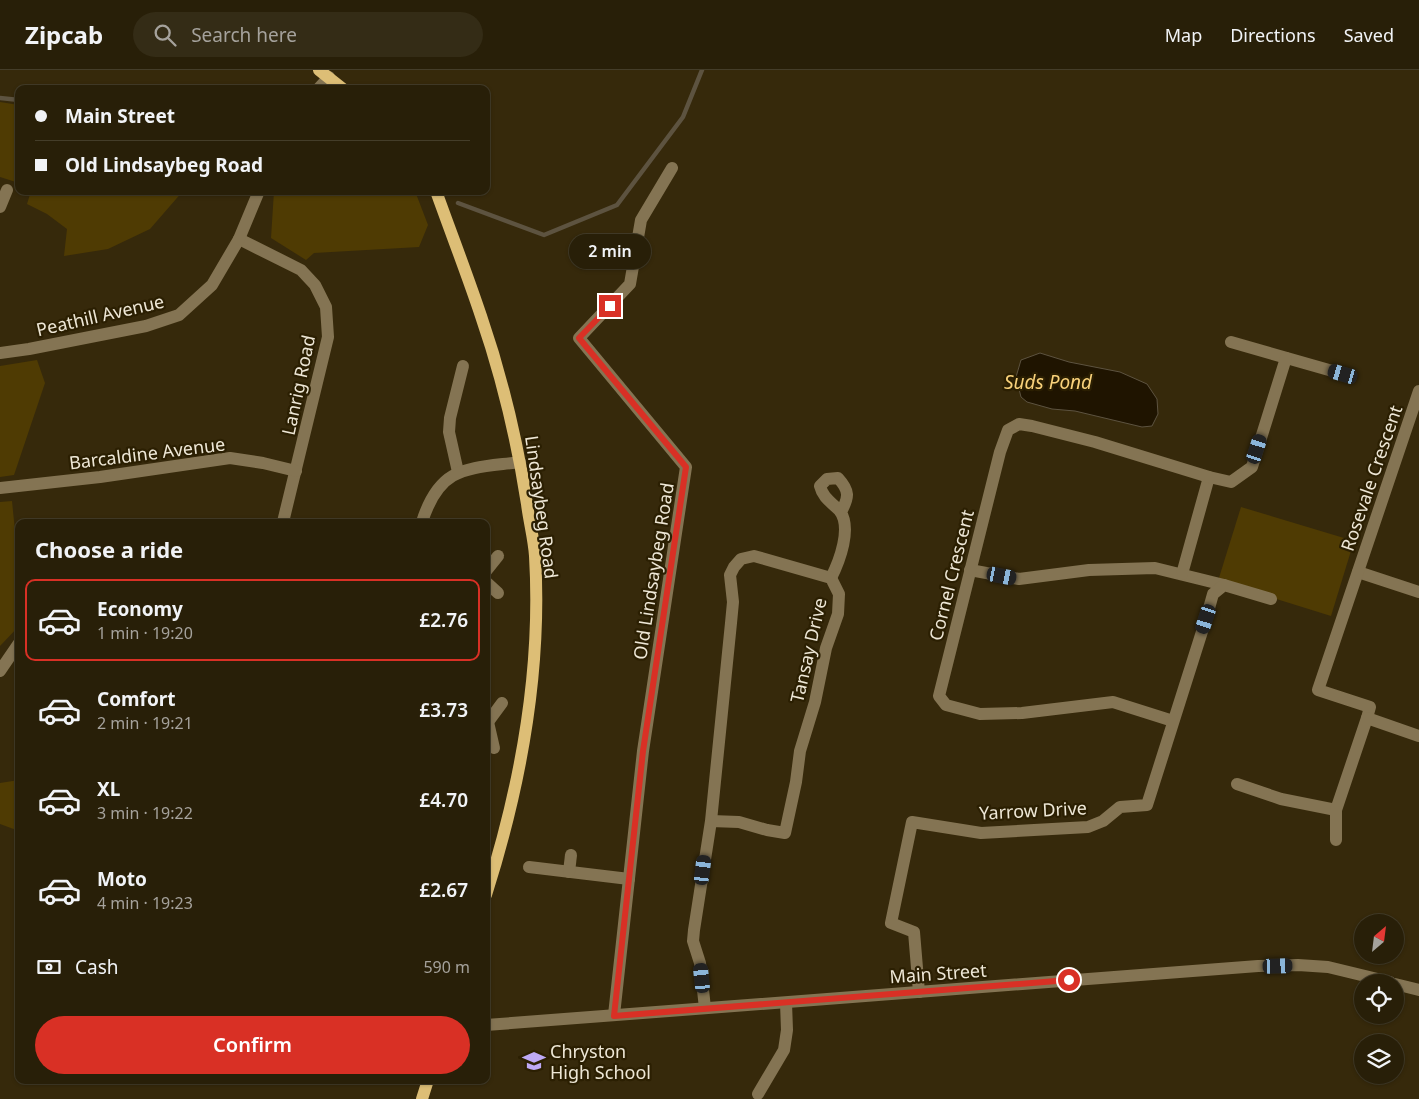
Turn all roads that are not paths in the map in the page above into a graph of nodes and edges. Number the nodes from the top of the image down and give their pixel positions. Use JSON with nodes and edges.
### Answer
{"nodes":[{"id":1,"x":324,"y":74,"type":"edge"},
{"id":2,"x":339,"y":85,"type":"edge"},
{"id":3,"x":672,"y":168,"type":"dead end"},
{"id":4,"x":7,"y":190,"type":"dead end"},
{"id":5,"x":257,"y":195,"type":"edge"},
{"id":6,"x":437,"y":195,"type":"edge"},
{"id":7,"x":0,"y":207,"type":"edge"},
{"id":8,"x":239,"y":239,"type":"junction"},
{"id":9,"x":1231,"y":342,"type":"dead end"},
{"id":10,"x":0,"y":353,"type":"edge"},
{"id":11,"x":1286,"y":358,"type":"junction"},
{"id":12,"x":463,"y":366,"type":"dead end"},
{"id":13,"x":1343,"y":374,"type":"dead end"},
{"id":14,"x":1419,"y":391,"type":"edge"},
{"id":15,"x":520,"y":462,"type":"junction"},
{"id":16,"x":296,"y":472,"type":"junction"},
{"id":17,"x":458,"y":472,"type":"junction"},
{"id":18,"x":1209,"y":477,"type":"junction"},
{"id":19,"x":0,"y":488,"type":"edge"},
{"id":20,"x":841,"y":512,"type":"dead end"},
{"id":21,"x":284,"y":519,"type":"edge"},
{"id":22,"x":423,"y":519,"type":"edge"},
{"id":23,"x":498,"y":556,"type":"dead end"},
{"id":24,"x":490,"y":566,"type":"edge"},
{"id":25,"x":970,"y":570,"type":"junction"},
{"id":26,"x":1358,"y":572,"type":"junction"},
{"id":27,"x":1182,"y":574,"type":"junction"},
{"id":28,"x":831,"y":578,"type":"junction"},
{"id":29,"x":1224,"y":585,"type":"junction"},
{"id":30,"x":490,"y":586,"type":"edge"},
{"id":31,"x":1419,"y":592,"type":"edge"},
{"id":32,"x":498,"y":594,"type":"dead end"},
{"id":33,"x":1270,"y":599,"type":"dead end"},
{"id":34,"x":15,"y":650,"type":"edge"},
{"id":35,"x":0,"y":671,"type":"edge"},
{"id":36,"x":502,"y":703,"type":"dead end"},
{"id":37,"x":490,"y":718,"type":"edge"},
{"id":38,"x":1366,"y":718,"type":"junction"},
{"id":39,"x":1173,"y":721,"type":"junction"},
{"id":40,"x":490,"y":733,"type":"edge"},
{"id":41,"x":1419,"y":736,"type":"edge"},
{"id":42,"x":494,"y":748,"type":"dead end"},
{"id":43,"x":1237,"y":784,"type":"dead end"},
{"id":44,"x":1336,"y":810,"type":"junction"},
{"id":45,"x":711,"y":821,"type":"junction"},
{"id":46,"x":1336,"y":840,"type":"dead end"},
{"id":47,"x":571,"y":855,"type":"dead end"},
{"id":48,"x":529,"y":867,"type":"dead end"},
{"id":49,"x":569,"y":872,"type":"junction"},
{"id":50,"x":629,"y":879,"type":"junction"},
{"id":51,"x":490,"y":883,"type":"edge"},
{"id":52,"x":1357,"y":974,"type":"edge"},
{"id":53,"x":1404,"y":986,"type":"edge"},
{"id":54,"x":1419,"y":990,"type":"edge"},
{"id":55,"x":918,"y":992,"type":"junction"},
{"id":56,"x":786,"y":1003,"type":"junction"},
{"id":57,"x":705,"y":1008,"type":"junction"},
{"id":58,"x":614,"y":1016,"type":"junction"},
{"id":59,"x":490,"y":1025,"type":"edge"},
{"id":60,"x":427,"y":1084,"type":"edge"},
{"id":61,"x":758,"y":1094,"type":"dead end"},
{"id":62,"x":422,"y":1099,"type":"edge"}],
"edges":[{"from":1,"to":2,"type":"main road"},
{"from":3,"to":50,"type":"street","name":"Old Lindsaybeg Road"},
{"from":4,"to":7,"type":"street"},
{"from":5,"to":8,"type":"street","name":"Peathill Avenue"},
{"from":6,"to":15,"type":"main road","name":"Lindsaybeg Road"},
{"from":8,"to":10,"type":"street","name":"Peathill Avenue"},
{"from":8,"to":16,"type":"street","name":"Lanrig Road"},
{"from":9,"to":11,"type":"street"},
{"from":11,"to":13,"type":"street"},
{"from":11,"to":18,"type":"street","name":"Cornel Crescent"},
{"from":12,"to":17,"type":"street"},
{"from":14,"to":26,"type":"street","name":"Rosevale Crescent"},
{"from":15,"to":17,"type":"street"},
{"from":15,"to":51,"type":"main road","name":"Lindsaybeg Road"},
{"from":16,"to":19,"type":"street","name":"Barcaldine Avenue"},
{"from":16,"to":21,"type":"street","name":"Lanrig Road"},
{"from":17,"to":22,"type":"street"},
{"from":18,"to":25,"type":"street","name":"Cornel Crescent"},
{"from":18,"to":27,"type":"street"},
{"from":20,"to":28,"type":"street"},
{"from":23,"to":24,"type":"street"},
{"from":25,"to":27,"type":"street"},
{"from":25,"to":39,"type":"street","name":"Cornel Crescent"},
{"from":26,"to":31,"type":"street","name":"Rosevale Crescent"},
{"from":26,"to":38,"type":"street"},
{"from":27,"to":29,"type":"street"},
{"from":28,"to":45,"type":"street","name":"Tansay Drive"},
{"from":28,"to":45,"type":"street","name":"Tansay Drive"},
{"from":29,"to":33,"type":"street"},
{"from":29,"to":39,"type":"street","name":"Yarrow Drive"},
{"from":30,"to":32,"type":"street"},
{"from":34,"to":35,"type":"street"},
{"from":36,"to":37,"type":"street"},
{"from":38,"to":41,"type":"street"},
{"from":38,"to":44,"type":"street"},
{"from":39,"to":55,"type":"street","name":"Yarrow Drive"},
{"from":40,"to":42,"type":"street"},
{"from":43,"to":44,"type":"street"},
{"from":44,"to":46,"type":"street"},
{"from":45,"to":57,"type":"street","name":"Tansay Drive"},
{"from":47,"to":49,"type":"street"},
{"from":48,"to":49,"type":"street"},
{"from":49,"to":50,"type":"street"},
{"from":50,"to":58,"type":"street","name":"Old Lindsaybeg Road"},
{"from":52,"to":55,"type":"street","name":"Main Street"},
{"from":53,"to":54,"type":"street"},
{"from":55,"to":56,"type":"street","name":"Main Street"},
{"from":56,"to":57,"type":"street","name":"Main Street"},
{"from":56,"to":61,"type":"street"},
{"from":57,"to":58,"type":"street","name":"Main Street"},
{"from":58,"to":59,"type":"street","name":"Main Street"},
{"from":60,"to":62,"type":"main road"}]}
